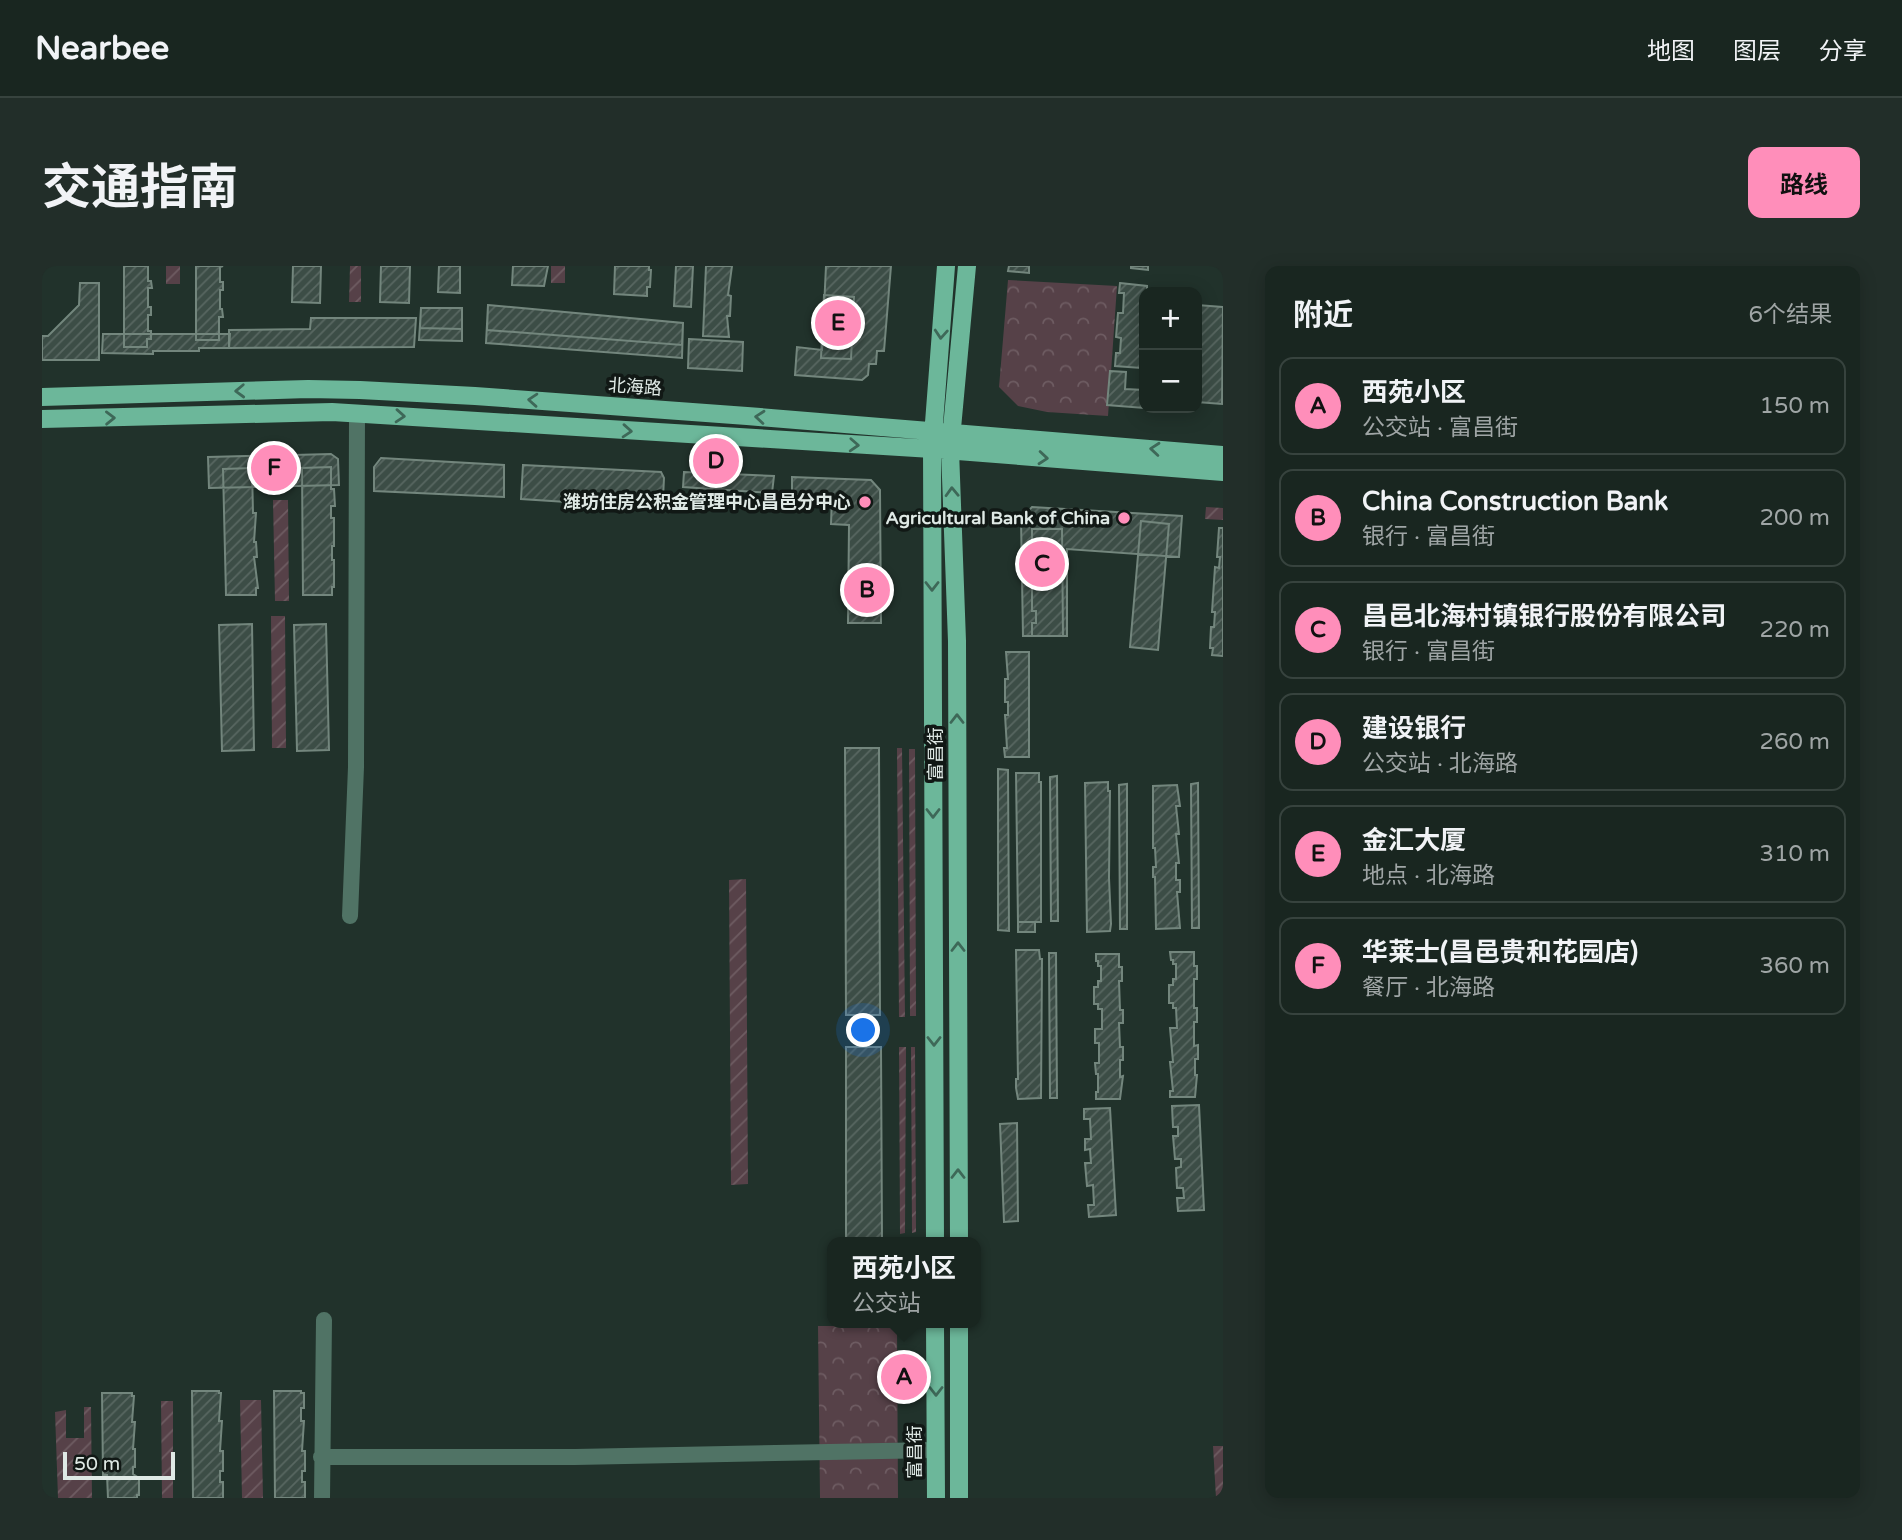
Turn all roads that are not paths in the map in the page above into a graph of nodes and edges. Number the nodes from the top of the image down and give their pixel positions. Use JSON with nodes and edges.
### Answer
{"nodes":[{"id":1,"x":946,"y":266,"type":"edge"},
{"id":2,"x":967,"y":266,"type":"edge"},
{"id":3,"x":42,"y":397,"type":"edge"},
{"id":4,"x":357,"y":414,"type":"junction"},
{"id":5,"x":42,"y":419,"type":"edge"},
{"id":6,"x":942,"y":441,"type":"junction"},
{"id":7,"x":1223,"y":455,"type":"edge"},
{"id":8,"x":1223,"y":472,"type":"edge"},
{"id":9,"x":350,"y":916,"type":"dead end"},
{"id":10,"x":935,"y":1237,"type":"edge"},
{"id":11,"x":959,"y":1237,"type":"edge"},
{"id":12,"x":324,"y":1320,"type":"dead end"},
{"id":13,"x":935,"y":1328,"type":"edge"},
{"id":14,"x":959,"y":1328,"type":"edge"},
{"id":15,"x":936,"y":1450,"type":"junction"},
{"id":16,"x":321,"y":1457,"type":"junction"},
{"id":17,"x":321,"y":1498,"type":"edge"},
{"id":18,"x":936,"y":1498,"type":"edge"},
{"id":19,"x":959,"y":1498,"type":"edge"}],
"edges":[{"from":1,"to":6,"type":"main road","name":"富昌街","one_way":true},
{"from":2,"to":6,"type":"main road","name":"富昌街"},
{"from":6,"to":3,"type":"main road","name":"北海路","one_way":true},
{"from":5,"to":4,"type":"main road","name":"北海路","one_way":true},
{"from":4,"to":6,"type":"main road","name":"北海路","one_way":true},
{"from":4,"to":9,"type":"street"},
{"from":7,"to":6,"type":"main road","name":"北海路","one_way":true},
{"from":6,"to":8,"type":"main road","name":"北海路","one_way":true},
{"from":6,"to":10,"type":"main road","name":"富昌街","one_way":true},
{"from":11,"to":6,"type":"main road","name":"富昌街","one_way":true},
{"from":12,"to":16,"type":"street"},
{"from":13,"to":15,"type":"main road","name":"富昌街","one_way":true},
{"from":14,"to":19,"type":"main road"},
{"from":15,"to":16,"type":"street"},
{"from":15,"to":18,"type":"main road","name":"富昌街"},
{"from":16,"to":17,"type":"street"}]}
